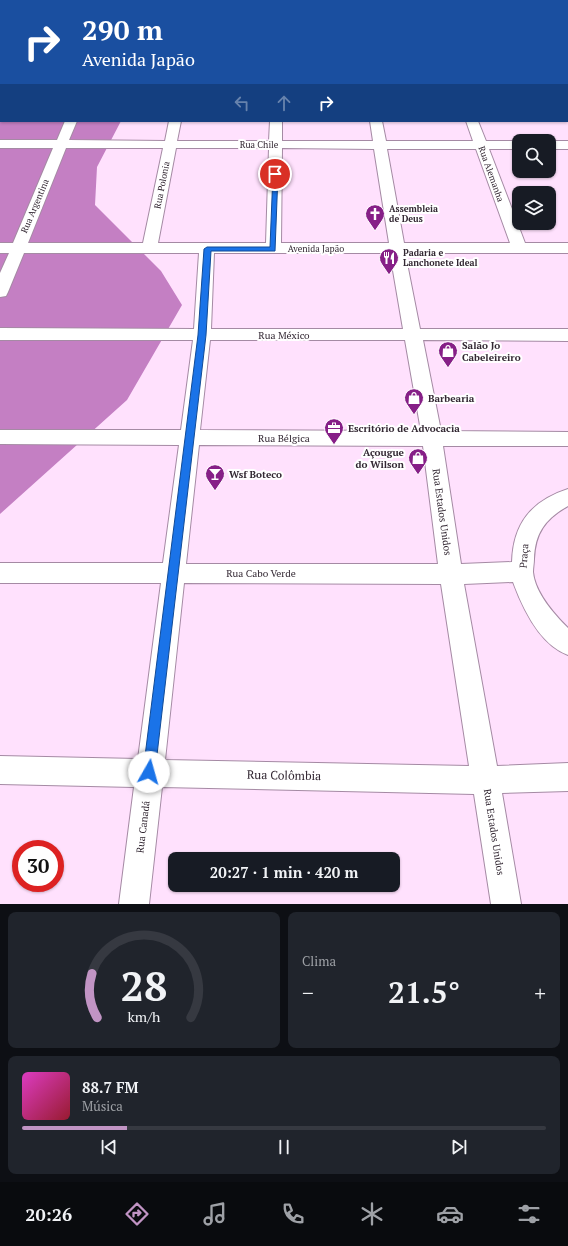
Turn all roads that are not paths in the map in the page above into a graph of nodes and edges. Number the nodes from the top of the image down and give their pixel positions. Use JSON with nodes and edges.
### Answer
{"nodes":[{"id":1,"x":71,"y":122,"type":"edge"},
{"id":2,"x":175,"y":122,"type":"edge"},
{"id":3,"x":276,"y":122,"type":"edge"},
{"id":4,"x":376,"y":122,"type":"edge"},
{"id":5,"x":472,"y":122,"type":"edge"},
{"id":6,"x":0,"y":144,"type":"edge"},
{"id":7,"x":61,"y":145,"type":"junction"},
{"id":8,"x":170,"y":145,"type":"junction"},
{"id":9,"x":276,"y":145,"type":"junction"},
{"id":10,"x":379,"y":145,"type":"junction"},
{"id":11,"x":481,"y":145,"type":"junction"},
{"id":12,"x":512,"y":145,"type":"edge"},
{"id":13,"x":556,"y":145,"type":"edge"},
{"id":14,"x":568,"y":145,"type":"edge"},
{"id":15,"x":0,"y":248,"type":"edge"},
{"id":16,"x":397,"y":248,"type":"junction"},
{"id":17,"x":519,"y":248,"type":"junction"},
{"id":18,"x":568,"y":248,"type":"edge"},
{"id":19,"x":17,"y":249,"type":"junction"},
{"id":20,"x":149,"y":249,"type":"junction"},
{"id":21,"x":207,"y":249,"type":"junction"},
{"id":22,"x":273,"y":249,"type":"junction"},
{"id":23,"x":0,"y":292,"type":"edge"},
{"id":24,"x":0,"y":334,"type":"edge"},
{"id":25,"x":202,"y":335,"type":"junction"},
{"id":26,"x":412,"y":335,"type":"junction"},
{"id":27,"x":568,"y":335,"type":"edge"},
{"id":28,"x":0,"y":437,"type":"edge"},
{"id":29,"x":190,"y":438,"type":"junction"},
{"id":30,"x":432,"y":438,"type":"junction"},
{"id":31,"x":568,"y":439,"type":"edge"},
{"id":32,"x":568,"y":497,"type":"edge"},
{"id":33,"x":522,"y":572,"type":"junction"},
{"id":34,"x":0,"y":573,"type":"edge"},
{"id":35,"x":173,"y":573,"type":"junction"},
{"id":36,"x":451,"y":574,"type":"junction"},
{"id":37,"x":568,"y":644,"type":"edge"},
{"id":38,"x":0,"y":770,"type":"edge"},
{"id":39,"x":149,"y":772,"type":"junction"},
{"id":40,"x":568,"y":777,"type":"edge"},
{"id":41,"x":485,"y":780,"type":"junction"},
{"id":42,"x":134,"y":904,"type":"edge"},
{"id":43,"x":506,"y":904,"type":"edge"}],
"edges":[{"from":1,"to":7,"type":"street","name":"Rua Argentina"},
{"from":2,"to":8,"type":"street","name":"Rua Polonia"},
{"from":3,"to":9,"type":"street"},
{"from":4,"to":10,"type":"street","name":"Rua Estados Unidos"},
{"from":5,"to":11,"type":"street","name":"Rua Alemanha"},
{"from":6,"to":7,"type":"street","name":"Rua Chile"},
{"from":7,"to":8,"type":"street","name":"Rua Chile"},
{"from":7,"to":19,"type":"street","name":"Rua Argentina"},
{"from":8,"to":9,"type":"street","name":"Rua Chile"},
{"from":8,"to":20,"type":"street","name":"Rua Polonia"},
{"from":9,"to":10,"type":"street","name":"Rua Chile"},
{"from":9,"to":22,"type":"street"},
{"from":10,"to":11,"type":"street","name":"Rua Chile"},
{"from":10,"to":16,"type":"street","name":"Rua Estados Unidos"},
{"from":11,"to":12,"type":"street","name":"Rua Chile"},
{"from":11,"to":17,"type":"street","name":"Rua Alemanha"},
{"from":13,"to":14,"type":"street"},
{"from":15,"to":19,"type":"street","name":"Avenida Japão"},
{"from":16,"to":17,"type":"street","name":"Avenida Japão"},
{"from":16,"to":22,"type":"street","name":"Avenida Japão"},
{"from":16,"to":26,"type":"street","name":"Rua Estados Unidos"},
{"from":17,"to":18,"type":"street","name":"Avenida Japão"},
{"from":19,"to":20,"type":"street","name":"Avenida Japão"},
{"from":19,"to":23,"type":"street","name":"Rua Argentina"},
{"from":20,"to":21,"type":"street","name":"Avenida Japão"},
{"from":21,"to":22,"type":"street","name":"Avenida Japão"},
{"from":21,"to":25,"type":"street","name":"Rua Canadá"},
{"from":24,"to":25,"type":"street","name":"Rua México"},
{"from":25,"to":26,"type":"street","name":"Rua México"},
{"from":25,"to":29,"type":"street","name":"Rua Canadá"},
{"from":26,"to":27,"type":"street","name":"Rua México"},
{"from":26,"to":30,"type":"street","name":"Rua Estados Unidos"},
{"from":28,"to":29,"type":"street","name":"Rua Bélgica"},
{"from":29,"to":30,"type":"street","name":"Rua Bélgica"},
{"from":29,"to":35,"type":"street","name":"Rua Canadá"},
{"from":30,"to":31,"type":"street","name":"Rua Bélgica"},
{"from":30,"to":36,"type":"street","name":"Rua Estados Unidos"},
{"from":32,"to":33,"type":"street","name":"Praça"},
{"from":33,"to":36,"type":"street","name":"Rua Cabo Verde"},
{"from":33,"to":37,"type":"street","name":"Praça"},
{"from":34,"to":35,"type":"street","name":"Rua Cabo Verde"},
{"from":35,"to":36,"type":"street","name":"Rua Cabo Verde"},
{"from":35,"to":39,"type":"street","name":"Rua Canadá"},
{"from":36,"to":41,"type":"street","name":"Rua Estados Unidos"},
{"from":38,"to":39,"type":"street","name":"Rua Colômbia"},
{"from":39,"to":41,"type":"street","name":"Rua Colômbia"},
{"from":39,"to":42,"type":"street","name":"Rua Canadá"},
{"from":40,"to":41,"type":"street","name":"Rua Colômbia"},
{"from":41,"to":43,"type":"street","name":"Rua Estados Unidos"}]}
